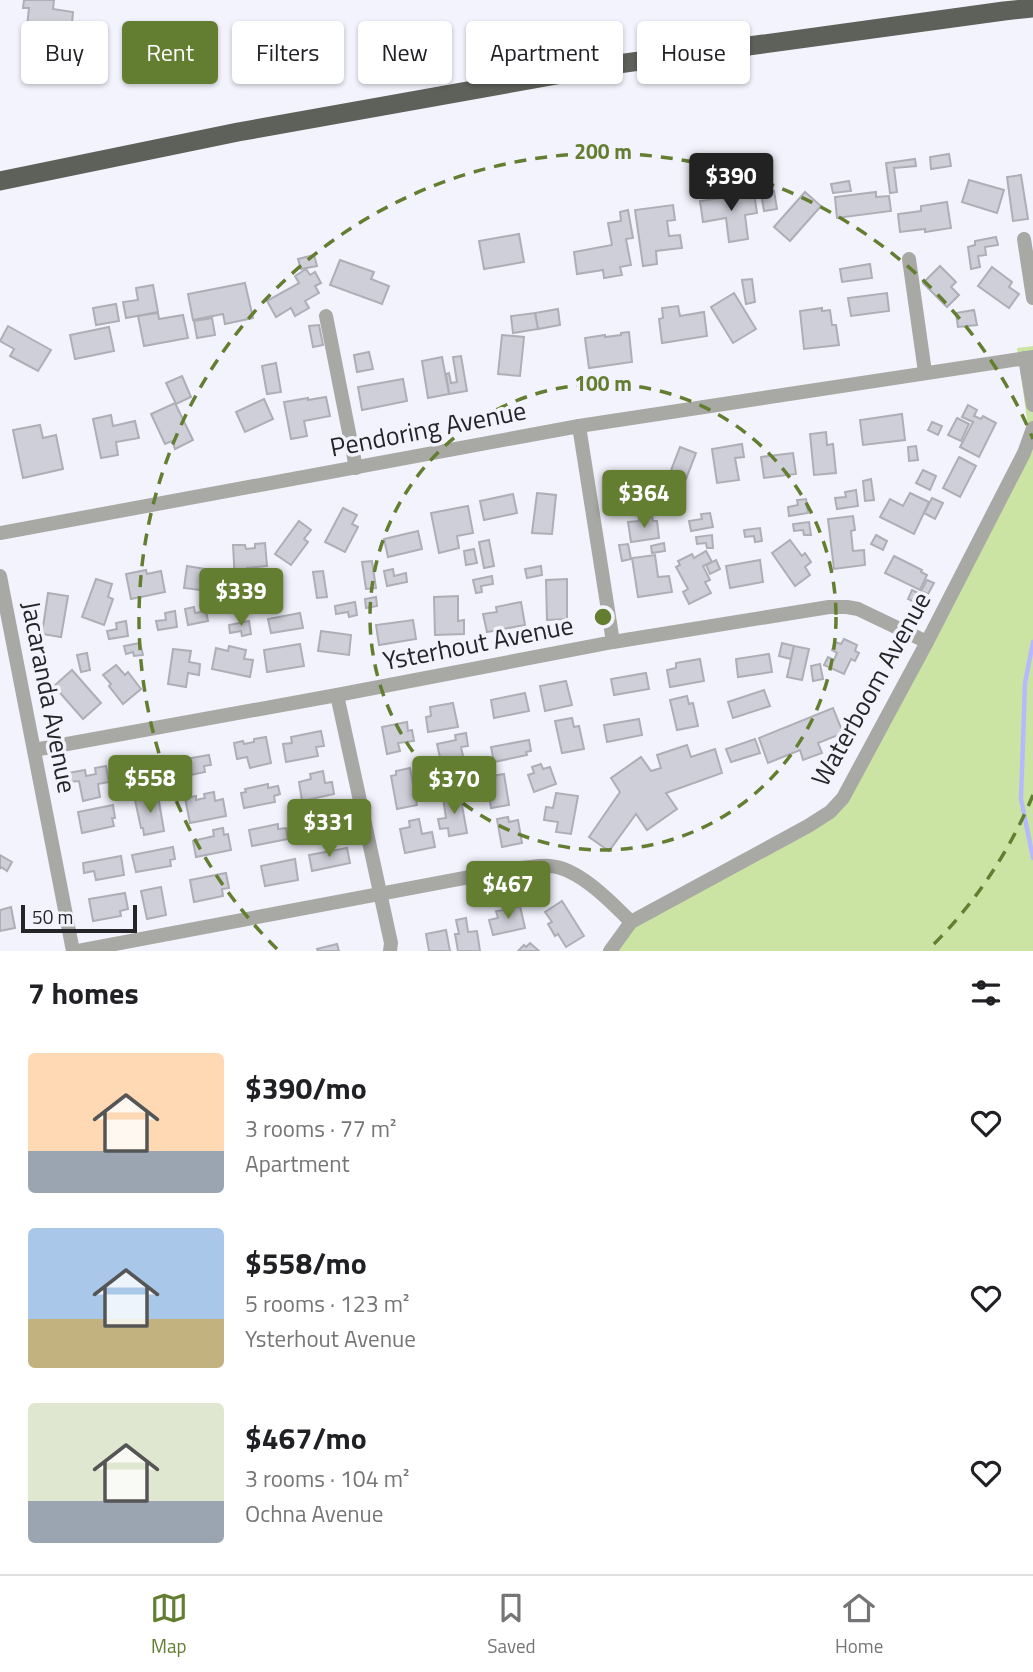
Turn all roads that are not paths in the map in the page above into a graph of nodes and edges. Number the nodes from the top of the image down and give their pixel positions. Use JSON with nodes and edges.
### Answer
{"nodes":[{"id":1,"x":1033,"y":8,"type":"edge"},
{"id":2,"x":0,"y":181,"type":"edge"},
{"id":3,"x":1024,"y":239,"type":"dead end"},
{"id":4,"x":909,"y":259,"type":"dead end"},
{"id":5,"x":1033,"y":298,"type":"edge"},
{"id":6,"x":326,"y":316,"type":"dead end"},
{"id":7,"x":1029,"y":358,"type":"edge"},
{"id":8,"x":925,"y":372,"type":"junction"},
{"id":9,"x":1033,"y":405,"type":"edge"},
{"id":10,"x":579,"y":426,"type":"junction"},
{"id":11,"x":1033,"y":428,"type":"edge"},
{"id":12,"x":356,"y":468,"type":"junction"},
{"id":13,"x":0,"y":534,"type":"edge"},
{"id":14,"x":0,"y":576,"type":"edge"},
{"id":15,"x":613,"y":642,"type":"junction"},
{"id":16,"x":927,"y":642,"type":"junction"},
{"id":17,"x":337,"y":695,"type":"junction"},
{"id":18,"x":34,"y":750,"type":"junction"},
{"id":19,"x":381,"y":895,"type":"junction"},
{"id":20,"x":631,"y":922,"type":"junction"},
{"id":21,"x":76,"y":951,"type":"edge"},
{"id":22,"x":390,"y":951,"type":"edge"},
{"id":23,"x":610,"y":951,"type":"edge"}],
"edges":[{"from":1,"to":2,"type":"highway"},
{"from":3,"to":5,"type":"street"},
{"from":4,"to":8,"type":"street"},
{"from":6,"to":12,"type":"street"},
{"from":7,"to":8,"type":"street","name":"Pendoring Avenue"},
{"from":7,"to":9,"type":"street"},
{"from":8,"to":10,"type":"street","name":"Pendoring Avenue"},
{"from":10,"to":12,"type":"street","name":"Pendoring Avenue"},
{"from":10,"to":15,"type":"street"},
{"from":11,"to":16,"type":"street","name":"Waterboom Avenue"},
{"from":12,"to":13,"type":"street","name":"Pendoring Avenue"},
{"from":14,"to":18,"type":"street","name":"Jacaranda Avenue"},
{"from":15,"to":16,"type":"street","name":"Ysterhout Avenue"},
{"from":15,"to":17,"type":"street","name":"Ysterhout Avenue"},
{"from":16,"to":20,"type":"street","name":"Waterboom Avenue"},
{"from":17,"to":18,"type":"street","name":"Ysterhout Avenue"},
{"from":17,"to":19,"type":"street"},
{"from":18,"to":21,"type":"street","name":"Jacaranda Avenue"},
{"from":19,"to":20,"type":"street"},
{"from":19,"to":21,"type":"street"},
{"from":19,"to":22,"type":"street"},
{"from":20,"to":23,"type":"street","name":"Waterboom Avenue"}]}
